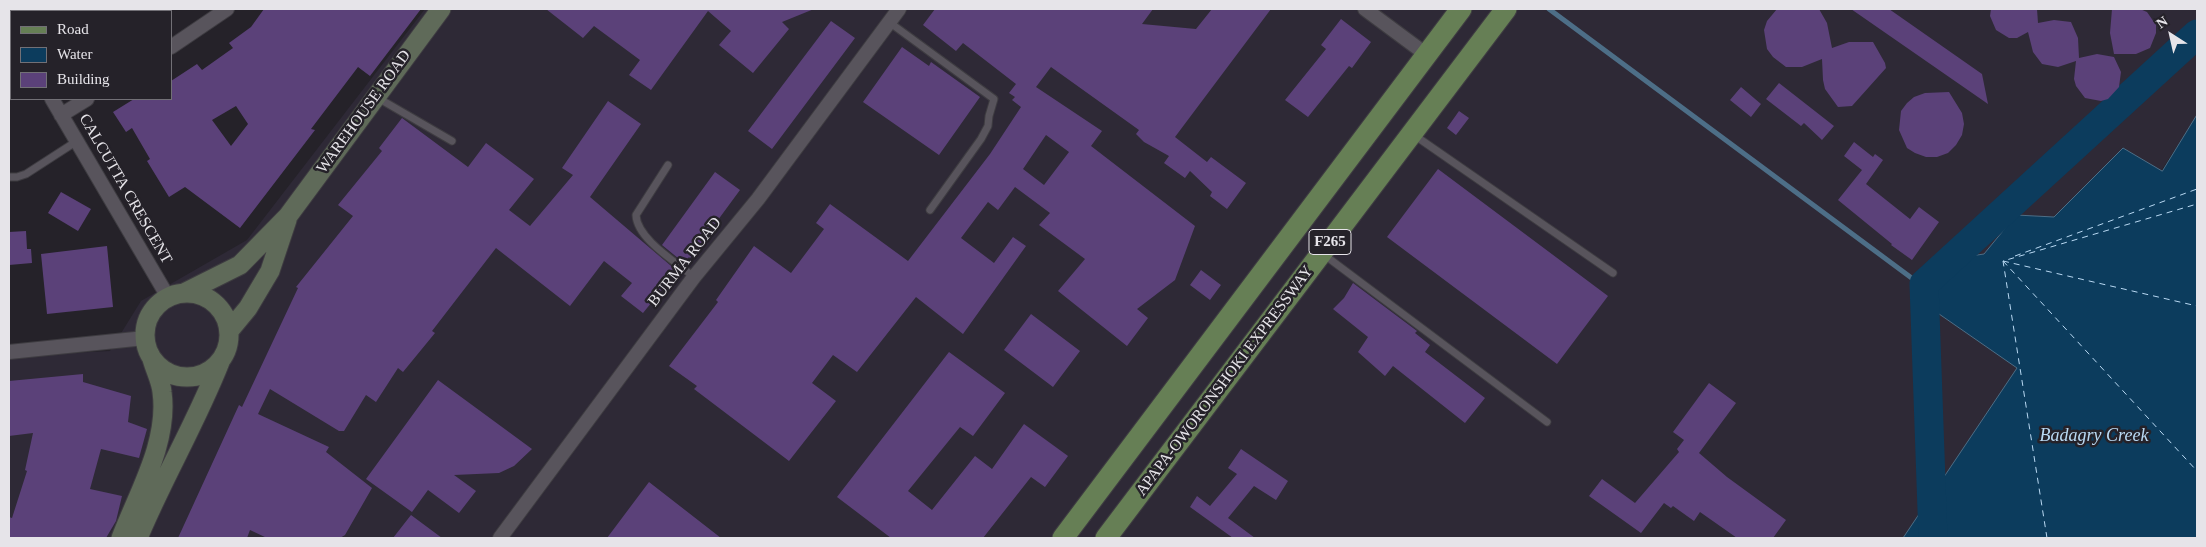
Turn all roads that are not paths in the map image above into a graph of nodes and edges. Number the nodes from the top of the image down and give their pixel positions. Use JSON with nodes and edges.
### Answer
{"nodes":[{"id":1,"x":227,"y":9,"type":"edge"},
{"id":2,"x":441,"y":9,"type":"edge"},
{"id":3,"x":900,"y":9,"type":"edge"},
{"id":4,"x":1365,"y":9,"type":"edge"},
{"id":5,"x":1461,"y":9,"type":"edge"},
{"id":6,"x":1506,"y":9,"type":"edge"},
{"id":7,"x":889,"y":22,"type":"junction"},
{"id":8,"x":172,"y":46,"type":"edge"},
{"id":9,"x":1427,"y":55,"type":"junction"},
{"id":10,"x":375,"y":96,"type":"junction"},
{"id":11,"x":53,"y":100,"type":"edge"},
{"id":12,"x":85,"y":100,"type":"edge"},
{"id":13,"x":61,"y":115,"type":"junction"},
{"id":14,"x":1412,"y":133,"type":"junction"},
{"id":15,"x":78,"y":141,"type":"junction"},
{"id":16,"x":452,"y":141,"type":"dead end"},
{"id":17,"x":668,"y":165,"type":"dead end"},
{"id":18,"x":9,"y":177,"type":"edge"},
{"id":19,"x":930,"y":210,"type":"dead end"},
{"id":20,"x":288,"y":216,"type":"junction"},
{"id":21,"x":1322,"y":253,"type":"junction"},
{"id":22,"x":1613,"y":273,"type":"dead end"},
{"id":23,"x":694,"y":277,"type":"junction"},
{"id":24,"x":176,"y":295,"type":"junction"},
{"id":25,"x":229,"y":331,"type":"junction"},
{"id":26,"x":145,"y":338,"type":"junction"},
{"id":27,"x":9,"y":352,"type":"edge"},
{"id":28,"x":151,"y":358,"type":"junction"},
{"id":29,"x":220,"y":362,"type":"junction"},
{"id":30,"x":1547,"y":422,"type":"dead end"},
{"id":31,"x":121,"y":538,"type":"edge"},
{"id":32,"x":138,"y":538,"type":"edge"},
{"id":33,"x":500,"y":538,"type":"edge"},
{"id":34,"x":1063,"y":538,"type":"edge"},
{"id":35,"x":1106,"y":538,"type":"edge"}],
"edges":[{"from":1,"to":8,"type":"street"},
{"from":2,"to":10,"type":"main road","name":"WAREHOUSE ROAD"},
{"from":3,"to":7,"type":"street","name":"BURMA ROAD"},
{"from":4,"to":9,"type":"street"},
{"from":5,"to":9,"type":"main road","number":"F265"},
{"from":6,"to":14,"type":"main road","name":"APAPA-OWORONSHOKI EXPRESSWAY","number":"F265"},
{"from":7,"to":19,"type":"lane"},
{"from":7,"to":23,"type":"street","name":"BURMA ROAD"},
{"from":9,"to":34,"type":"main road","number":"F265"},
{"from":10,"to":16,"type":"lane"},
{"from":10,"to":20,"type":"main road","name":"WAREHOUSE ROAD"},
{"from":11,"to":13,"type":"street","name":"CALCUTTA CRESCENT"},
{"from":12,"to":13,"type":"street"},
{"from":13,"to":15,"type":"street","name":"CALCUTTA CRESCENT"},
{"from":14,"to":21,"type":"main road","name":"APAPA-OWORONSHOKI EXPRESSWAY","number":"F265"},
{"from":14,"to":22,"type":"lane"},
{"from":15,"to":18,"type":"lane"},
{"from":15,"to":24,"type":"street","name":"CALCUTTA CRESCENT"},
{"from":17,"to":23,"type":"lane"},
{"from":20,"to":24,"type":"main road","name":"WAREHOUSE ROAD"},
{"from":20,"to":25,"type":"main road","name":"WAREHOUSE ROAD"},
{"from":21,"to":30,"type":"lane"},
{"from":21,"to":35,"type":"main road","name":"APAPA-OWORONSHOKI EXPRESSWAY","number":"F265"},
{"from":23,"to":33,"type":"street","name":"BURMA ROAD"},
{"from":24,"to":25,"type":"main road"},
{"from":24,"to":26,"type":"main road"},
{"from":25,"to":29,"type":"main road"},
{"from":26,"to":27,"type":"street"},
{"from":26,"to":28,"type":"main road"},
{"from":28,"to":29,"type":"main road"},
{"from":28,"to":31,"type":"main road"},
{"from":29,"to":32,"type":"main road"}]}
